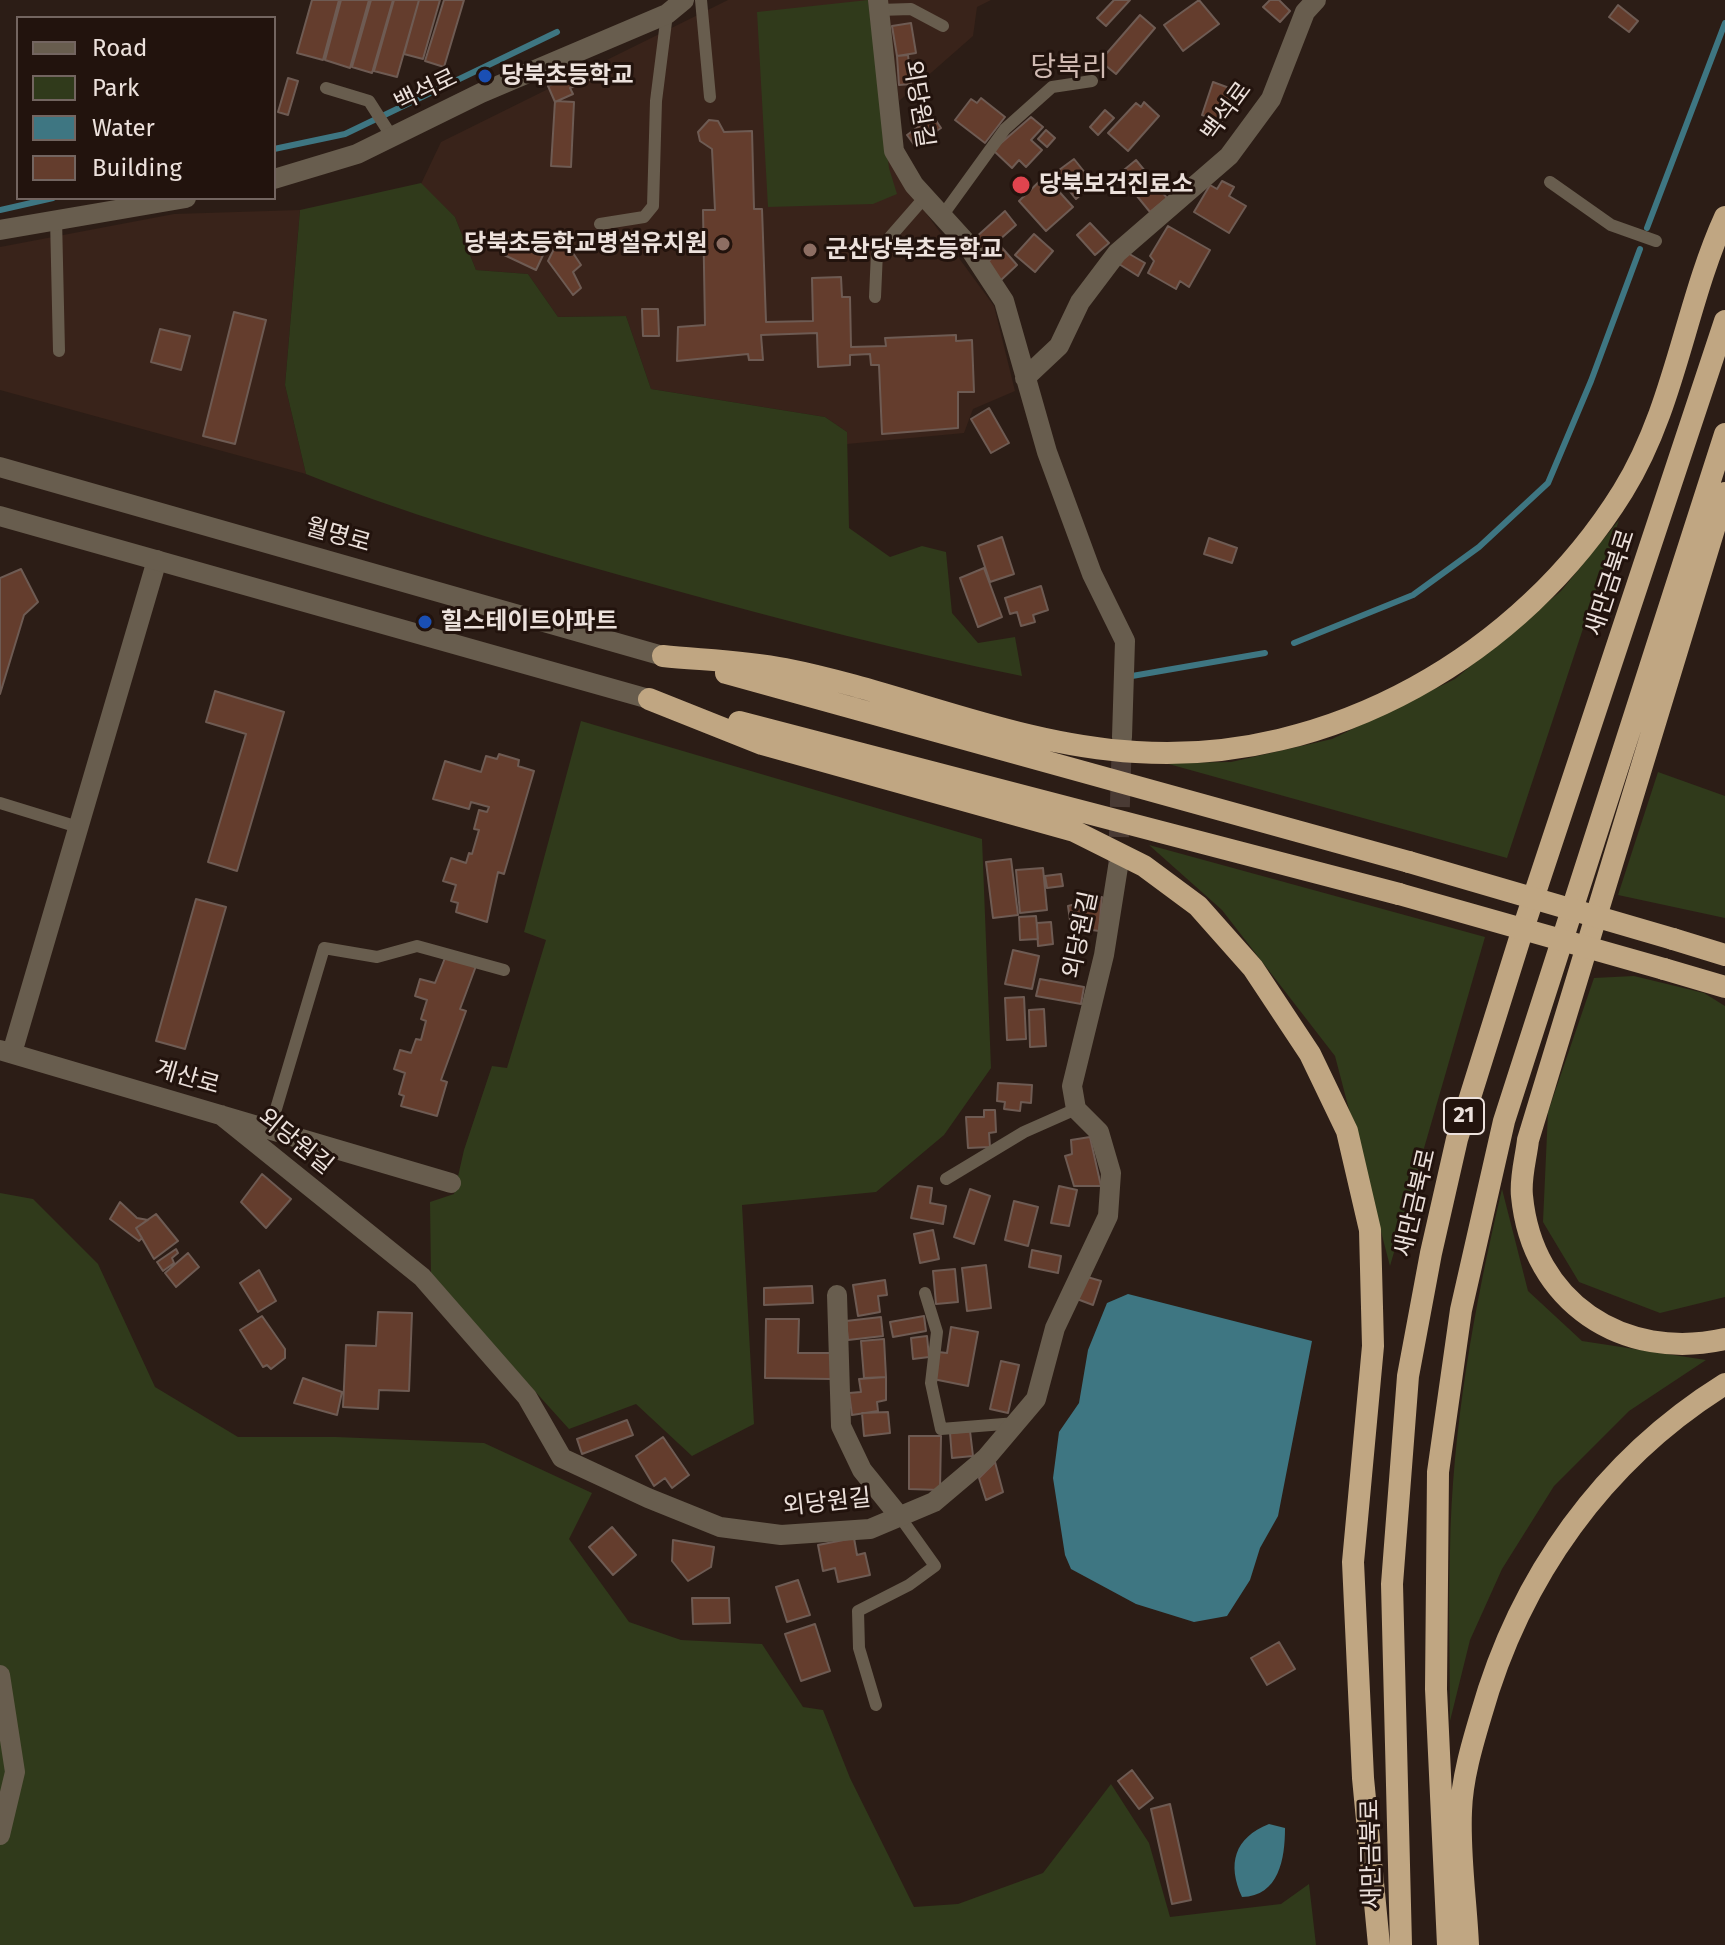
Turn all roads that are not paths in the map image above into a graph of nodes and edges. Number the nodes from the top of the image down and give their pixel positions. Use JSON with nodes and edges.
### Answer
{"nodes":[{"id":1,"x":684,"y":0,"type":"edge"},
{"id":2,"x":701,"y":0,"type":"edge"},
{"id":3,"x":1316,"y":0,"type":"edge"},
{"id":4,"x":878,"y":5,"type":"edge"},
{"id":5,"x":669,"y":7,"type":"edge"},
{"id":6,"x":943,"y":26,"type":"dead end"},
{"id":7,"x":1092,"y":81,"type":"dead end"},
{"id":8,"x":326,"y":88,"type":"dead end"},
{"id":9,"x":710,"y":97,"type":"dead end"},
{"id":10,"x":388,"y":130,"type":"junction"},
{"id":11,"x":276,"y":178,"type":"edge"},
{"id":12,"x":1550,"y":182,"type":"dead end"},
{"id":13,"x":925,"y":197,"type":"junction"},
{"id":14,"x":173,"y":200,"type":"edge"},
{"id":15,"x":942,"y":216,"type":"junction"},
{"id":16,"x":1725,"y":217,"type":"edge"},
{"id":17,"x":56,"y":218,"type":"junction"},
{"id":18,"x":600,"y":224,"type":"dead end"},
{"id":19,"x":0,"y":230,"type":"edge"},
{"id":20,"x":1656,"y":241,"type":"dead end"},
{"id":21,"x":875,"y":297,"type":"dead end"},
{"id":22,"x":1725,"y":321,"type":"edge"},
{"id":23,"x":59,"y":351,"type":"dead end"},
{"id":24,"x":1025,"y":378,"type":"junction"},
{"id":25,"x":1725,"y":434,"type":"edge"},
{"id":26,"x":0,"y":467,"type":"edge"},
{"id":27,"x":1725,"y":493,"type":"edge"},
{"id":28,"x":0,"y":516,"type":"edge"},
{"id":29,"x":157,"y":560,"type":"junction"},
{"id":30,"x":663,"y":656,"type":"junction"},
{"id":31,"x":649,"y":699,"type":"junction"},
{"id":32,"x":1122,"y":737,"type":"tunnel mouth"},
{"id":33,"x":0,"y":803,"type":"edge"},
{"id":34,"x":78,"y":827,"type":"junction"},
{"id":35,"x":1118,"y":867,"type":"tunnel mouth"},
{"id":36,"x":1725,"y":955,"type":"edge"},
{"id":37,"x":504,"y":970,"type":"dead end"},
{"id":38,"x":1725,"y":987,"type":"edge"},
{"id":39,"x":6,"y":1052,"type":"edge"},
{"id":40,"x":1076,"y":1109,"type":"junction"},
{"id":41,"x":221,"y":1115,"type":"junction"},
{"id":42,"x":270,"y":1129,"type":"junction"},
{"id":43,"x":946,"y":1179,"type":"dead end"},
{"id":44,"x":451,"y":1183,"type":"dead end"},
{"id":45,"x":925,"y":1293,"type":"dead end"},
{"id":46,"x":837,"y":1295,"type":"dead end"},
{"id":47,"x":1725,"y":1339,"type":"edge"},
{"id":48,"x":1725,"y":1384,"type":"edge"},
{"id":49,"x":1016,"y":1423,"type":"junction"},
{"id":50,"x":900,"y":1517,"type":"junction"},
{"id":51,"x":0,"y":1675,"type":"edge"},
{"id":52,"x":876,"y":1705,"type":"dead end"},
{"id":53,"x":0,"y":1835,"type":"edge"},
{"id":54,"x":1379,"y":1945,"type":"edge"},
{"id":55,"x":1401,"y":1945,"type":"edge"},
{"id":56,"x":1448,"y":1945,"type":"edge"},
{"id":57,"x":1468,"y":1945,"type":"edge"}],
"edges":[{"from":1,"to":5,"type":"street","name":"백석로"},
{"from":2,"to":9,"type":"lane"},
{"from":3,"to":24,"type":"street","name":"백석로"},
{"from":4,"to":6,"type":"lane"},
{"from":4,"to":13,"type":"street","name":"외당원길"},
{"from":5,"to":10,"type":"street","name":"백석로"},
{"from":5,"to":18,"type":"lane"},
{"from":7,"to":15,"type":"lane"},
{"from":8,"to":10,"type":"lane"},
{"from":10,"to":11,"type":"street","name":"백석로"},
{"from":12,"to":20,"type":"lane"},
{"from":13,"to":15,"type":"street","name":"외당원길"},
{"from":13,"to":21,"type":"lane"},
{"from":14,"to":17,"type":"street"},
{"from":15,"to":24,"type":"street","name":"외당원길"},
{"from":16,"to":30,"type":"highway"},
{"from":17,"to":19,"type":"street"},
{"from":17,"to":23,"type":"lane"},
{"from":22,"to":55,"type":"highway","name":"새만금북로","number":"21"},
{"from":24,"to":32,"type":"street","name":"외당원길"},
{"from":25,"to":56,"type":"highway","number":"21"},
{"from":26,"to":30,"type":"street","name":"월명로"},
{"from":27,"to":47,"type":"highway"},
{"from":28,"to":29,"type":"street"},
{"from":29,"to":31,"type":"street"},
{"from":29,"to":34,"type":"street"},
{"from":30,"to":36,"type":"highway","bridge":true},
{"from":31,"to":38,"type":"highway","bridge":true},
{"from":31,"to":54,"type":"highway"},
{"from":33,"to":34,"type":"lane"},
{"from":34,"to":39,"type":"street"},
{"from":35,"to":40,"type":"street","name":"외당원길"},
{"from":37,"to":42,"type":"lane"},
{"from":39,"to":41,"type":"street","name":"계산로"},
{"from":40,"to":43,"type":"lane"},
{"from":40,"to":49,"type":"street","name":"외당원길"},
{"from":41,"to":42,"type":"street","name":"계산로"},
{"from":41,"to":50,"type":"street","name":"외당원길"},
{"from":42,"to":44,"type":"street","name":"계산로"},
{"from":45,"to":49,"type":"lane"},
{"from":46,"to":50,"type":"street"},
{"from":48,"to":57,"type":"highway"},
{"from":49,"to":50,"type":"street","name":"외당원길"},
{"from":50,"to":52,"type":"lane"},
{"from":51,"to":53,"type":"street"}]}
